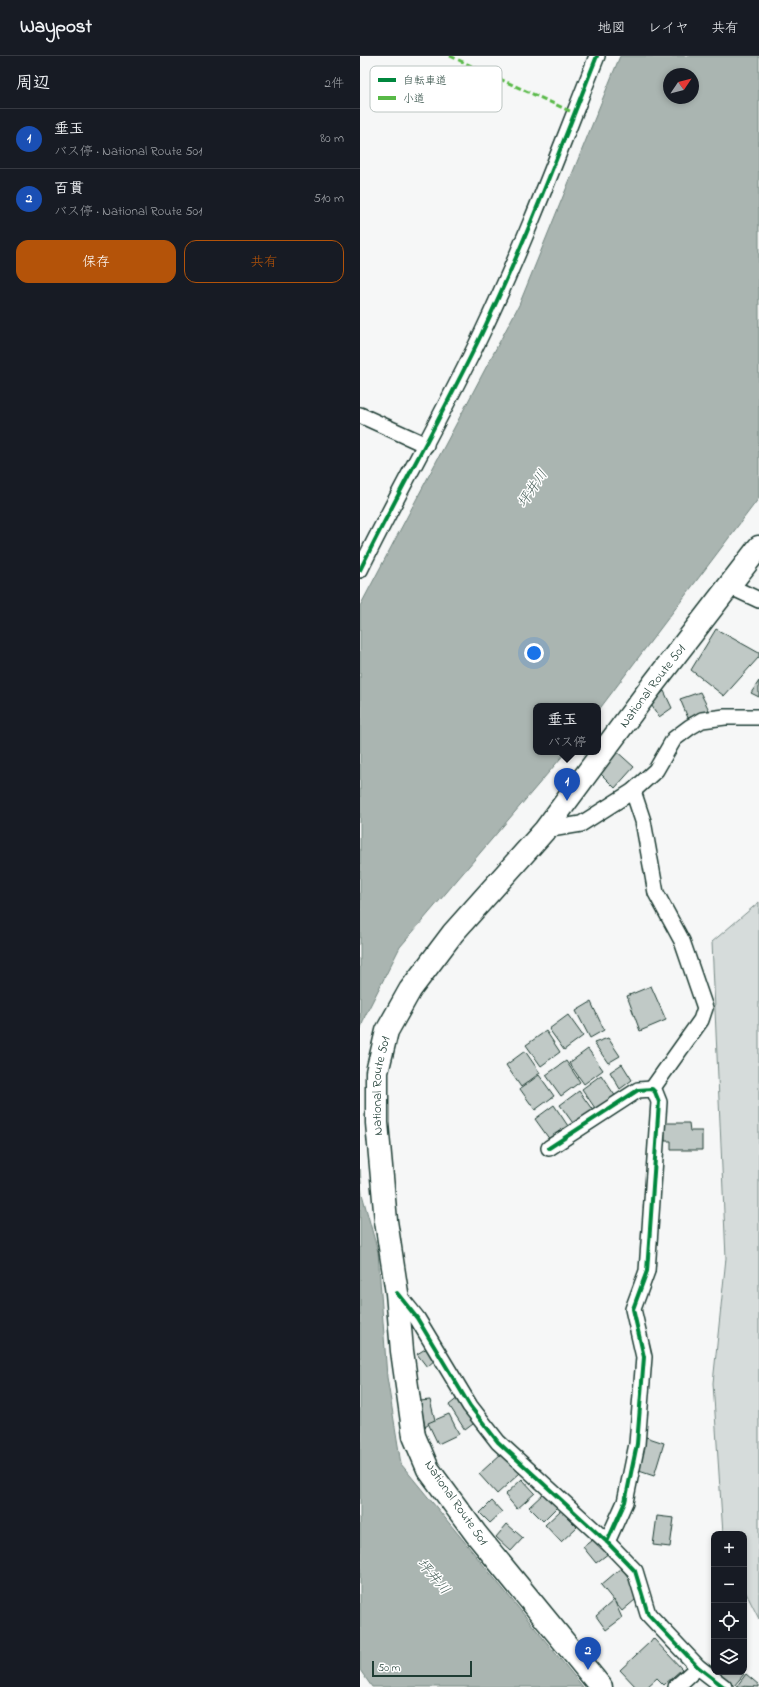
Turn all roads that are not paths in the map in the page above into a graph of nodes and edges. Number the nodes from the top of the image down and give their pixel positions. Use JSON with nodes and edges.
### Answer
{"nodes":[{"id":1,"x":597,"y":56,"type":"edge"},
{"id":2,"x":360,"y":415,"type":"edge"},
{"id":3,"x":426,"y":445,"type":"junction"},
{"id":4,"x":759,"y":547,"type":"edge"},
{"id":5,"x":360,"y":570,"type":"edge"},
{"id":6,"x":729,"y":586,"type":"junction"},
{"id":7,"x":759,"y":600,"type":"edge"},
{"id":8,"x":759,"y":717,"type":"edge"},
{"id":9,"x":601,"y":754,"type":"edge"},
{"id":10,"x":601,"y":755,"type":"edge"},
{"id":11,"x":632,"y":791,"type":"junction"},
{"id":12,"x":545,"y":830,"type":"junction"},
{"id":13,"x":652,"y":1089,"type":"junction"},
{"id":14,"x":548,"y":1148,"type":"dead end"},
{"id":15,"x":397,"y":1293,"type":"junction"},
{"id":16,"x":607,"y":1542,"type":"junction"},
{"id":17,"x":698,"y":1667,"type":"junction"},
{"id":18,"x":601,"y":1687,"type":"edge"},
{"id":19,"x":676,"y":1687,"type":"edge"},
{"id":20,"x":724,"y":1687,"type":"edge"}],
"edges":[{"from":1,"to":3,"type":"street"},
{"from":2,"to":3,"type":"street"},
{"from":3,"to":5,"type":"street"},
{"from":4,"to":6,"type":"highway","name":"National Route 501"},
{"from":6,"to":7,"type":"street"},
{"from":6,"to":9,"type":"highway","name":"National Route 501"},
{"from":8,"to":11,"type":"street"},
{"from":10,"to":12,"type":"highway","name":"National Route 501"},
{"from":11,"to":12,"type":"street"},
{"from":11,"to":13,"type":"street"},
{"from":12,"to":15,"type":"highway","name":"National Route 501"},
{"from":13,"to":14,"type":"street"},
{"from":13,"to":16,"type":"street"},
{"from":15,"to":16,"type":"street"},
{"from":15,"to":18,"type":"highway","name":"National Route 501"},
{"from":16,"to":17,"type":"street"},
{"from":17,"to":19,"type":"street"},
{"from":17,"to":20,"type":"street"}]}
